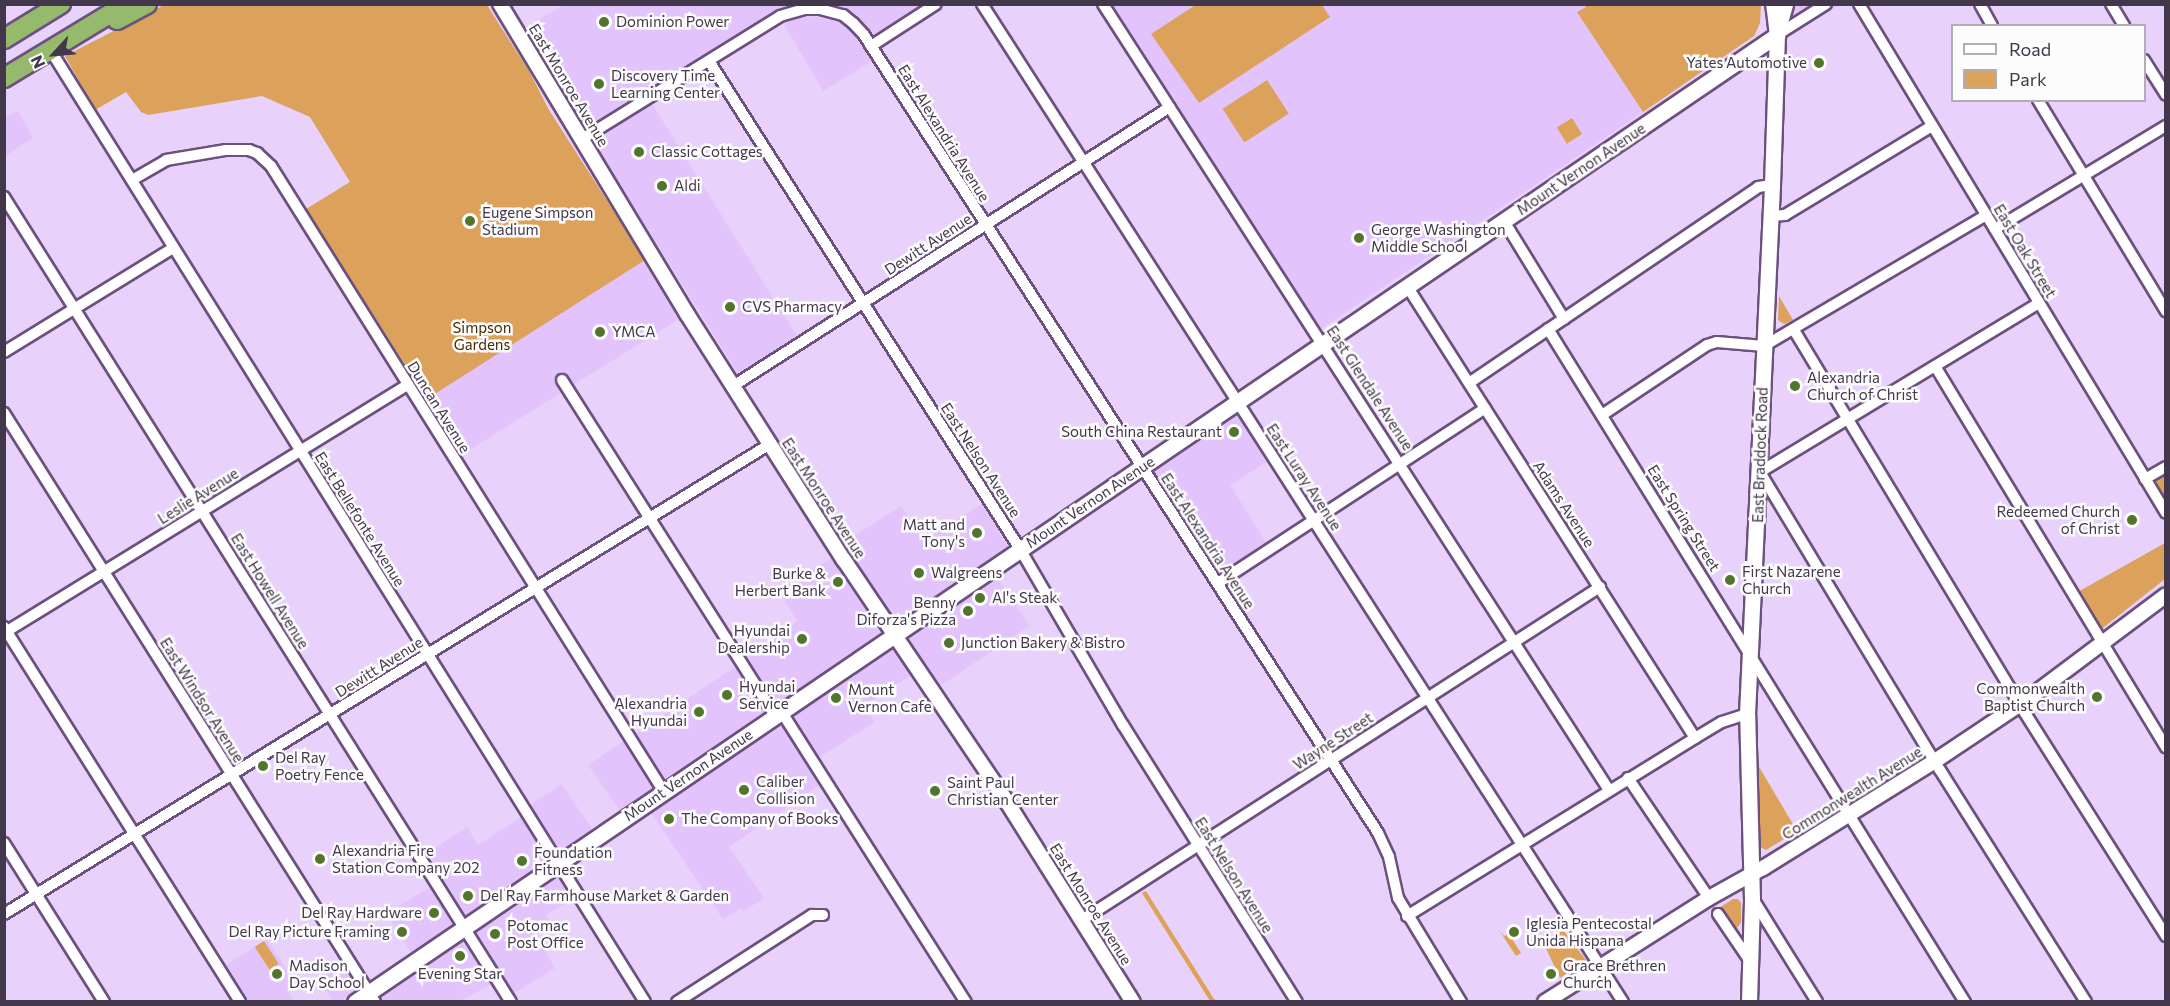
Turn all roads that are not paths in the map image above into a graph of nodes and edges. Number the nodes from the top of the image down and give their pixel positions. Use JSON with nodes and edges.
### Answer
{"nodes":[{"id":1,"x":61,"y":4,"type":"edge"},
{"id":2,"x":126,"y":4,"type":"edge"},
{"id":3,"x":147,"y":4,"type":"edge"},
{"id":4,"x":500,"y":4,"type":"edge"},
{"id":5,"x":936,"y":4,"type":"edge"},
{"id":6,"x":982,"y":4,"type":"edge"},
{"id":7,"x":1103,"y":4,"type":"edge"},
{"id":8,"x":1773,"y":4,"type":"edge"},
{"id":9,"x":1785,"y":4,"type":"edge"},
{"id":10,"x":1826,"y":4,"type":"edge"},
{"id":11,"x":1859,"y":4,"type":"edge"},
{"id":12,"x":1980,"y":4,"type":"edge"},
{"id":13,"x":2111,"y":4,"type":"edge"},
{"id":14,"x":1991,"y":24,"type":"edge"},
{"id":15,"x":2123,"y":24,"type":"edge"},
{"id":16,"x":1777,"y":35,"type":"junction"},
{"id":17,"x":4,"y":39,"type":"edge"},
{"id":18,"x":871,"y":46,"type":"junction"},
{"id":19,"x":56,"y":48,"type":"junction"},
{"id":20,"x":709,"y":61,"type":"junction"},
{"id":21,"x":2146,"y":62,"type":"edge"},
{"id":22,"x":4,"y":78,"type":"edge"},
{"id":23,"x":2166,"y":95,"type":"edge"},
{"id":24,"x":2039,"y":102,"type":"edge"},
{"id":25,"x":1170,"y":107,"type":"junction"},
{"id":26,"x":1932,"y":126,"type":"junction"},
{"id":27,"x":2166,"y":126,"type":"edge"},
{"id":28,"x":582,"y":139,"type":"junction"},
{"id":29,"x":1083,"y":163,"type":"junction"},
{"id":30,"x":2083,"y":175,"type":"junction"},
{"id":31,"x":132,"y":180,"type":"junction"},
{"id":32,"x":1772,"y":185,"type":"junction"},
{"id":33,"x":4,"y":197,"type":"edge"},
{"id":34,"x":1986,"y":215,"type":"junction"},
{"id":35,"x":1771,"y":216,"type":"junction"},
{"id":36,"x":1504,"y":221,"type":"junction"},
{"id":37,"x":985,"y":226,"type":"junction"},
{"id":38,"x":1995,"y":229,"type":"junction"},
{"id":39,"x":173,"y":248,"type":"junction"},
{"id":40,"x":1407,"y":286,"type":"junction"},
{"id":41,"x":2039,"y":303,"type":"junction"},
{"id":42,"x":863,"y":304,"type":"junction"},
{"id":43,"x":74,"y":308,"type":"junction"},
{"id":44,"x":2166,"y":311,"type":"edge"},
{"id":45,"x":1564,"y":319,"type":"junction"},
{"id":46,"x":1548,"y":329,"type":"junction"},
{"id":47,"x":1794,"y":330,"type":"junction"},
{"id":48,"x":1323,"y":343,"type":"junction"},
{"id":49,"x":1764,"y":346,"type":"junction"},
{"id":50,"x":4,"y":352,"type":"edge"},
{"id":51,"x":1935,"y":366,"type":"junction"},
{"id":52,"x":562,"y":380,"type":"dead end"},
{"id":53,"x":1469,"y":383,"type":"junction"},
{"id":54,"x":407,"y":385,"type":"junction"},
{"id":55,"x":733,"y":386,"type":"junction"},
{"id":56,"x":1238,"y":401,"type":"junction"},
{"id":57,"x":1485,"y":408,"type":"junction"},
{"id":58,"x":4,"y":413,"type":"edge"},
{"id":59,"x":1602,"y":415,"type":"junction"},
{"id":60,"x":1847,"y":418,"type":"junction"},
{"id":61,"x":770,"y":444,"type":"junction"},
{"id":62,"x":299,"y":451,"type":"junction"},
{"id":63,"x":1400,"y":463,"type":"junction"},
{"id":64,"x":1141,"y":467,"type":"junction"},
{"id":65,"x":2166,"y":467,"type":"edge"},
{"id":66,"x":1760,"y":472,"type":"junction"},
{"id":67,"x":2145,"y":479,"type":"junction"},
{"id":68,"x":202,"y":511,"type":"junction"},
{"id":69,"x":2166,"y":513,"type":"edge"},
{"id":70,"x":650,"y":518,"type":"junction"},
{"id":71,"x":1313,"y":518,"type":"junction"},
{"id":72,"x":1020,"y":549,"type":"junction"},
{"id":73,"x":103,"y":572,"type":"junction"},
{"id":74,"x":1218,"y":583,"type":"junction"},
{"id":75,"x":536,"y":587,"type":"junction"},
{"id":76,"x":1600,"y":587,"type":"junction"},
{"id":77,"x":2166,"y":595,"type":"edge"},
{"id":78,"x":5,"y":630,"type":"edge"},
{"id":79,"x":896,"y":634,"type":"junction"},
{"id":80,"x":1515,"y":641,"type":"junction"},
{"id":81,"x":2102,"y":645,"type":"junction"},
{"id":82,"x":1750,"y":652,"type":"junction"},
{"id":83,"x":427,"y":655,"type":"junction"},
{"id":84,"x":1429,"y":697,"type":"junction"},
{"id":85,"x":2020,"y":704,"type":"junction"},
{"id":86,"x":778,"y":713,"type":"junction"},
{"id":87,"x":1747,"y":714,"type":"junction"},
{"id":88,"x":331,"y":715,"type":"junction"},
{"id":89,"x":1695,"y":738,"type":"junction"},
{"id":90,"x":2166,"y":748,"type":"edge"},
{"id":91,"x":1332,"y":760,"type":"junction"},
{"id":92,"x":1935,"y":761,"type":"junction"},
{"id":93,"x":232,"y":775,"type":"junction"},
{"id":94,"x":1628,"y":778,"type":"junction"},
{"id":95,"x":1609,"y":790,"type":"junction"},
{"id":96,"x":664,"y":792,"type":"junction"},
{"id":97,"x":1848,"y":815,"type":"junction"},
{"id":98,"x":134,"y":834,"type":"junction"},
{"id":99,"x":4,"y":843,"type":"edge"},
{"id":100,"x":1523,"y":843,"type":"junction"},
{"id":101,"x":1198,"y":846,"type":"junction"},
{"id":102,"x":558,"y":863,"type":"junction"},
{"id":103,"x":1751,"y":875,"type":"junction"},
{"id":104,"x":37,"y":895,"type":"junction"},
{"id":105,"x":1709,"y":898,"type":"junction"},
{"id":106,"x":1752,"y":899,"type":"junction"},
{"id":107,"x":4,"y":914,"type":"edge"},
{"id":108,"x":1718,"y":914,"type":"dead end"},
{"id":109,"x":823,"y":915,"type":"dead end"},
{"id":110,"x":1407,"y":916,"type":"junction"},
{"id":111,"x":1082,"y":920,"type":"junction"},
{"id":112,"x":464,"y":928,"type":"junction"},
{"id":113,"x":2166,"y":936,"type":"edge"},
{"id":114,"x":1751,"y":963,"type":"junction"},
{"id":115,"x":1601,"y":966,"type":"junction"},
{"id":116,"x":372,"y":997,"type":"edge"},
{"id":117,"x":104,"y":1002,"type":"edge"},
{"id":118,"x":240,"y":1002,"type":"edge"},
{"id":119,"x":355,"y":1002,"type":"edge"},
{"id":120,"x":511,"y":1002,"type":"edge"},
{"id":121,"x":645,"y":1002,"type":"edge"},
{"id":122,"x":677,"y":1002,"type":"edge"},
{"id":123,"x":966,"y":1002,"type":"edge"},
{"id":124,"x":1133,"y":1002,"type":"edge"},
{"id":125,"x":1297,"y":1002,"type":"edge"},
{"id":126,"x":1461,"y":1002,"type":"edge"},
{"id":127,"x":1545,"y":1002,"type":"edge"},
{"id":128,"x":1623,"y":1002,"type":"edge"},
{"id":129,"x":1749,"y":1002,"type":"edge"},
{"id":130,"x":1817,"y":1002,"type":"edge"},
{"id":131,"x":1965,"y":1002,"type":"edge"},
{"id":132,"x":2086,"y":1002,"type":"edge"}],
"edges":[{"from":1,"to":17,"type":"highway"},
{"from":2,"to":19,"type":"highway"},
{"from":3,"to":19,"type":"highway"},
{"from":4,"to":28,"type":"street","name":"East Monroe Avenue"},
{"from":5,"to":18,"type":"street"},
{"from":6,"to":29,"type":"street","name":"East Luray Avenue"},
{"from":7,"to":25,"type":"street","name":"East Glendale Avenue"},
{"from":8,"to":16,"type":"main road","name":"East Braddock Road"},
{"from":9,"to":16,"type":"main road","name":"East Braddock Road"},
{"from":10,"to":16,"type":"street","name":"Mount Vernon Avenue"},
{"from":11,"to":26,"type":"street","name":"East Oak Street"},
{"from":12,"to":14,"type":"street"},
{"from":13,"to":15,"type":"street"},
{"from":16,"to":32,"type":"main road","name":"East Braddock Road"},
{"from":16,"to":36,"type":"main road","name":"Mount Vernon Avenue"},
{"from":18,"to":20,"type":"street"},
{"from":18,"to":37,"type":"street","name":"East Alexandria Avenue"},
{"from":19,"to":22,"type":"highway"},
{"from":19,"to":31,"type":"street","name":"East Bellefonte Avenue"},
{"from":20,"to":28,"type":"street"},
{"from":20,"to":42,"type":"street","name":"East Nelson Avenue"},
{"from":21,"to":23,"type":"street"},
{"from":24,"to":30,"type":"street"},
{"from":25,"to":29,"type":"street","name":"Dewitt Avenue"},
{"from":25,"to":48,"type":"street","name":"East Glendale Avenue"},
{"from":26,"to":34,"type":"street","name":"East Oak Street"},
{"from":26,"to":35,"type":"street"},
{"from":27,"to":30,"type":"street"},
{"from":28,"to":55,"type":"street","name":"East Monroe Avenue"},
{"from":29,"to":37,"type":"street","name":"Dewitt Avenue"},
{"from":29,"to":56,"type":"street","name":"East Luray Avenue"},
{"from":30,"to":38,"type":"street"},
{"from":30,"to":44,"type":"street"},
{"from":31,"to":39,"type":"street","name":"East Bellefonte Avenue"},
{"from":31,"to":54,"type":"street","name":"Duncan Avenue"},
{"from":32,"to":35,"type":"main road","name":"East Braddock Road"},
{"from":32,"to":45,"type":"street"},
{"from":33,"to":43,"type":"street","name":"East Howell Avenue"},
{"from":34,"to":38,"type":"street","name":"East Oak Street"},
{"from":34,"to":47,"type":"street"},
{"from":35,"to":49,"type":"main road","name":"East Braddock Road"},
{"from":36,"to":40,"type":"main road","name":"Mount Vernon Avenue"},
{"from":36,"to":45,"type":"street"},
{"from":37,"to":42,"type":"street","name":"Dewitt Avenue"},
{"from":37,"to":64,"type":"street","name":"East Alexandria Avenue"},
{"from":38,"to":41,"type":"street","name":"East Oak Street"},
{"from":39,"to":43,"type":"street"},
{"from":39,"to":62,"type":"street","name":"East Bellefonte Avenue"},
{"from":40,"to":48,"type":"main road","name":"Mount Vernon Avenue"},
{"from":40,"to":53,"type":"street","name":"Adams Avenue"},
{"from":41,"to":51,"type":"street"},
{"from":41,"to":67,"type":"street","name":"East Oak Street"},
{"from":42,"to":55,"type":"street","name":"Dewitt Avenue"},
{"from":42,"to":72,"type":"street","name":"East Nelson Avenue"},
{"from":43,"to":50,"type":"street"},
{"from":43,"to":68,"type":"street","name":"East Howell Avenue"},
{"from":45,"to":46,"type":"street"},
{"from":46,"to":53,"type":"street"},
{"from":46,"to":59,"type":"street","name":"East Spring Street"},
{"from":47,"to":49,"type":"street"},
{"from":47,"to":60,"type":"street"},
{"from":48,"to":56,"type":"main road","name":"Mount Vernon Avenue"},
{"from":48,"to":63,"type":"street","name":"East Glendale Avenue"},
{"from":49,"to":59,"type":"street"},
{"from":49,"to":66,"type":"main road","name":"East Braddock Road"},
{"from":51,"to":60,"type":"street"},
{"from":51,"to":81,"type":"street"},
{"from":52,"to":70,"type":"street"},
{"from":53,"to":57,"type":"street","name":"Adams Avenue"},
{"from":54,"to":62,"type":"street","name":"Leslie Avenue"},
{"from":54,"to":75,"type":"street","name":"Duncan Avenue"},
{"from":55,"to":61,"type":"street","name":"East Monroe Avenue"},
{"from":56,"to":64,"type":"main road","name":"Mount Vernon Avenue"},
{"from":56,"to":71,"type":"street","name":"East Luray Avenue"},
{"from":57,"to":63,"type":"street"},
{"from":57,"to":76,"type":"street","name":"Adams Avenue"},
{"from":58,"to":73,"type":"street","name":"East Windsor Avenue"},
{"from":59,"to":82,"type":"street","name":"East Spring Street"},
{"from":60,"to":66,"type":"street"},
{"from":60,"to":85,"type":"street"},
{"from":61,"to":70,"type":"street","name":"Dewitt Avenue"},
{"from":61,"to":79,"type":"street","name":"East Monroe Avenue"},
{"from":62,"to":68,"type":"street","name":"Leslie Avenue"},
{"from":62,"to":83,"type":"street","name":"East Bellefonte Avenue"},
{"from":63,"to":71,"type":"street"},
{"from":63,"to":80,"type":"street","name":"East Glendale Avenue"},
{"from":64,"to":72,"type":"main road","name":"Mount Vernon Avenue"},
{"from":64,"to":74,"type":"street","name":"East Alexandria Avenue"},
{"from":65,"to":67,"type":"street"},
{"from":66,"to":82,"type":"main road","name":"East Braddock Road"},
{"from":66,"to":92,"type":"street"},
{"from":67,"to":69,"type":"street","name":"East Oak Street"},
{"from":68,"to":73,"type":"street","name":"Leslie Avenue"},
{"from":68,"to":88,"type":"street","name":"East Howell Avenue"},
{"from":70,"to":75,"type":"street","name":"Dewitt Avenue"},
{"from":70,"to":86,"type":"street"},
{"from":71,"to":74,"type":"street"},
{"from":71,"to":84,"type":"street","name":"East Luray Avenue"},
{"from":72,"to":79,"type":"main road","name":"Mount Vernon Avenue"},
{"from":72,"to":101,"type":"street","name":"East Nelson Avenue"},
{"from":73,"to":78,"type":"street","name":"Leslie Avenue"},
{"from":73,"to":93,"type":"street","name":"East Windsor Avenue"},
{"from":74,"to":91,"type":"street","name":"East Alexandria Avenue"},
{"from":75,"to":83,"type":"street","name":"Dewitt Avenue"},
{"from":75,"to":96,"type":"street","name":"Duncan Avenue"},
{"from":76,"to":80,"type":"street","name":"Wayne Street"},
{"from":76,"to":89,"type":"street","name":"Adams Avenue"},
{"from":77,"to":81,"type":"street","name":"Commonwealth Avenue"},
{"from":78,"to":98,"type":"street"},
{"from":79,"to":86,"type":"main road","name":"Mount Vernon Avenue"},
{"from":79,"to":111,"type":"street","name":"East Monroe Avenue"},
{"from":80,"to":84,"type":"street","name":"Wayne Street"},
{"from":80,"to":95,"type":"street","name":"East Glendale Avenue"},
{"from":81,"to":85,"type":"street","name":"Commonwealth Avenue"},
{"from":81,"to":90,"type":"street"},
{"from":82,"to":87,"type":"main road","name":"East Braddock Road"},
{"from":82,"to":97,"type":"street","name":"East Spring Street"},
{"from":83,"to":88,"type":"street","name":"Dewitt Avenue"},
{"from":83,"to":102,"type":"street","name":"East Bellefonte Avenue"},
{"from":84,"to":91,"type":"street","name":"Wayne Street"},
{"from":84,"to":100,"type":"street","name":"East Luray Avenue"},
{"from":85,"to":92,"type":"street","name":"Commonwealth Avenue"},
{"from":85,"to":113,"type":"street"},
{"from":86,"to":96,"type":"main road","name":"Mount Vernon Avenue"},
{"from":86,"to":123,"type":"street"},
{"from":87,"to":89,"type":"street"},
{"from":87,"to":103,"type":"main road","name":"East Braddock Road"},
{"from":88,"to":93,"type":"street","name":"Dewitt Avenue"},
{"from":88,"to":112,"type":"street","name":"East Howell Avenue"},
{"from":89,"to":94,"type":"street"},
{"from":91,"to":101,"type":"street","name":"Wayne Street"},
{"from":91,"to":110,"type":"street","name":"East Alexandria Avenue"},
{"from":92,"to":97,"type":"street","name":"Commonwealth Avenue"},
{"from":92,"to":132,"type":"street"},
{"from":93,"to":98,"type":"street","name":"Dewitt Avenue"},
{"from":93,"to":116,"type":"street","name":"East Windsor Avenue"},
{"from":94,"to":95,"type":"street"},
{"from":94,"to":105,"type":"street"},
{"from":95,"to":100,"type":"street"},
{"from":96,"to":102,"type":"main road","name":"Mount Vernon Avenue"},
{"from":97,"to":103,"type":"street","name":"Commonwealth Avenue"},
{"from":97,"to":131,"type":"street","name":"East Spring Street"},
{"from":98,"to":104,"type":"street","name":"Dewitt Avenue"},
{"from":98,"to":118,"type":"street"},
{"from":99,"to":104,"type":"street"},
{"from":100,"to":110,"type":"street"},
{"from":100,"to":115,"type":"street","name":"East Luray Avenue"},
{"from":101,"to":111,"type":"street","name":"Wayne Street"},
{"from":101,"to":125,"type":"street","name":"East Nelson Avenue"},
{"from":102,"to":112,"type":"main road","name":"Mount Vernon Avenue"},
{"from":102,"to":121,"type":"street","name":"East Bellefonte Avenue"},
{"from":103,"to":105,"type":"street","name":"Commonwealth Avenue"},
{"from":103,"to":106,"type":"main road","name":"East Braddock Road"},
{"from":104,"to":107,"type":"street","name":"Dewitt Avenue"},
{"from":104,"to":117,"type":"street"},
{"from":105,"to":115,"type":"street","name":"Commonwealth Avenue"},
{"from":106,"to":114,"type":"main road","name":"East Braddock Road"},
{"from":106,"to":130,"type":"street"},
{"from":108,"to":114,"type":"street"},
{"from":109,"to":122,"type":"street"},
{"from":110,"to":126,"type":"street","name":"East Alexandria Avenue"},
{"from":111,"to":124,"type":"street","name":"East Monroe Avenue"},
{"from":112,"to":116,"type":"main road","name":"Mount Vernon Avenue"},
{"from":112,"to":120,"type":"street","name":"East Howell Avenue"},
{"from":114,"to":129,"type":"main road","name":"East Braddock Road"},
{"from":115,"to":127,"type":"street","name":"Commonwealth Avenue"},
{"from":115,"to":128,"type":"street","name":"East Luray Avenue"},
{"from":116,"to":119,"type":"main road","name":"Mount Vernon Avenue"}]}
